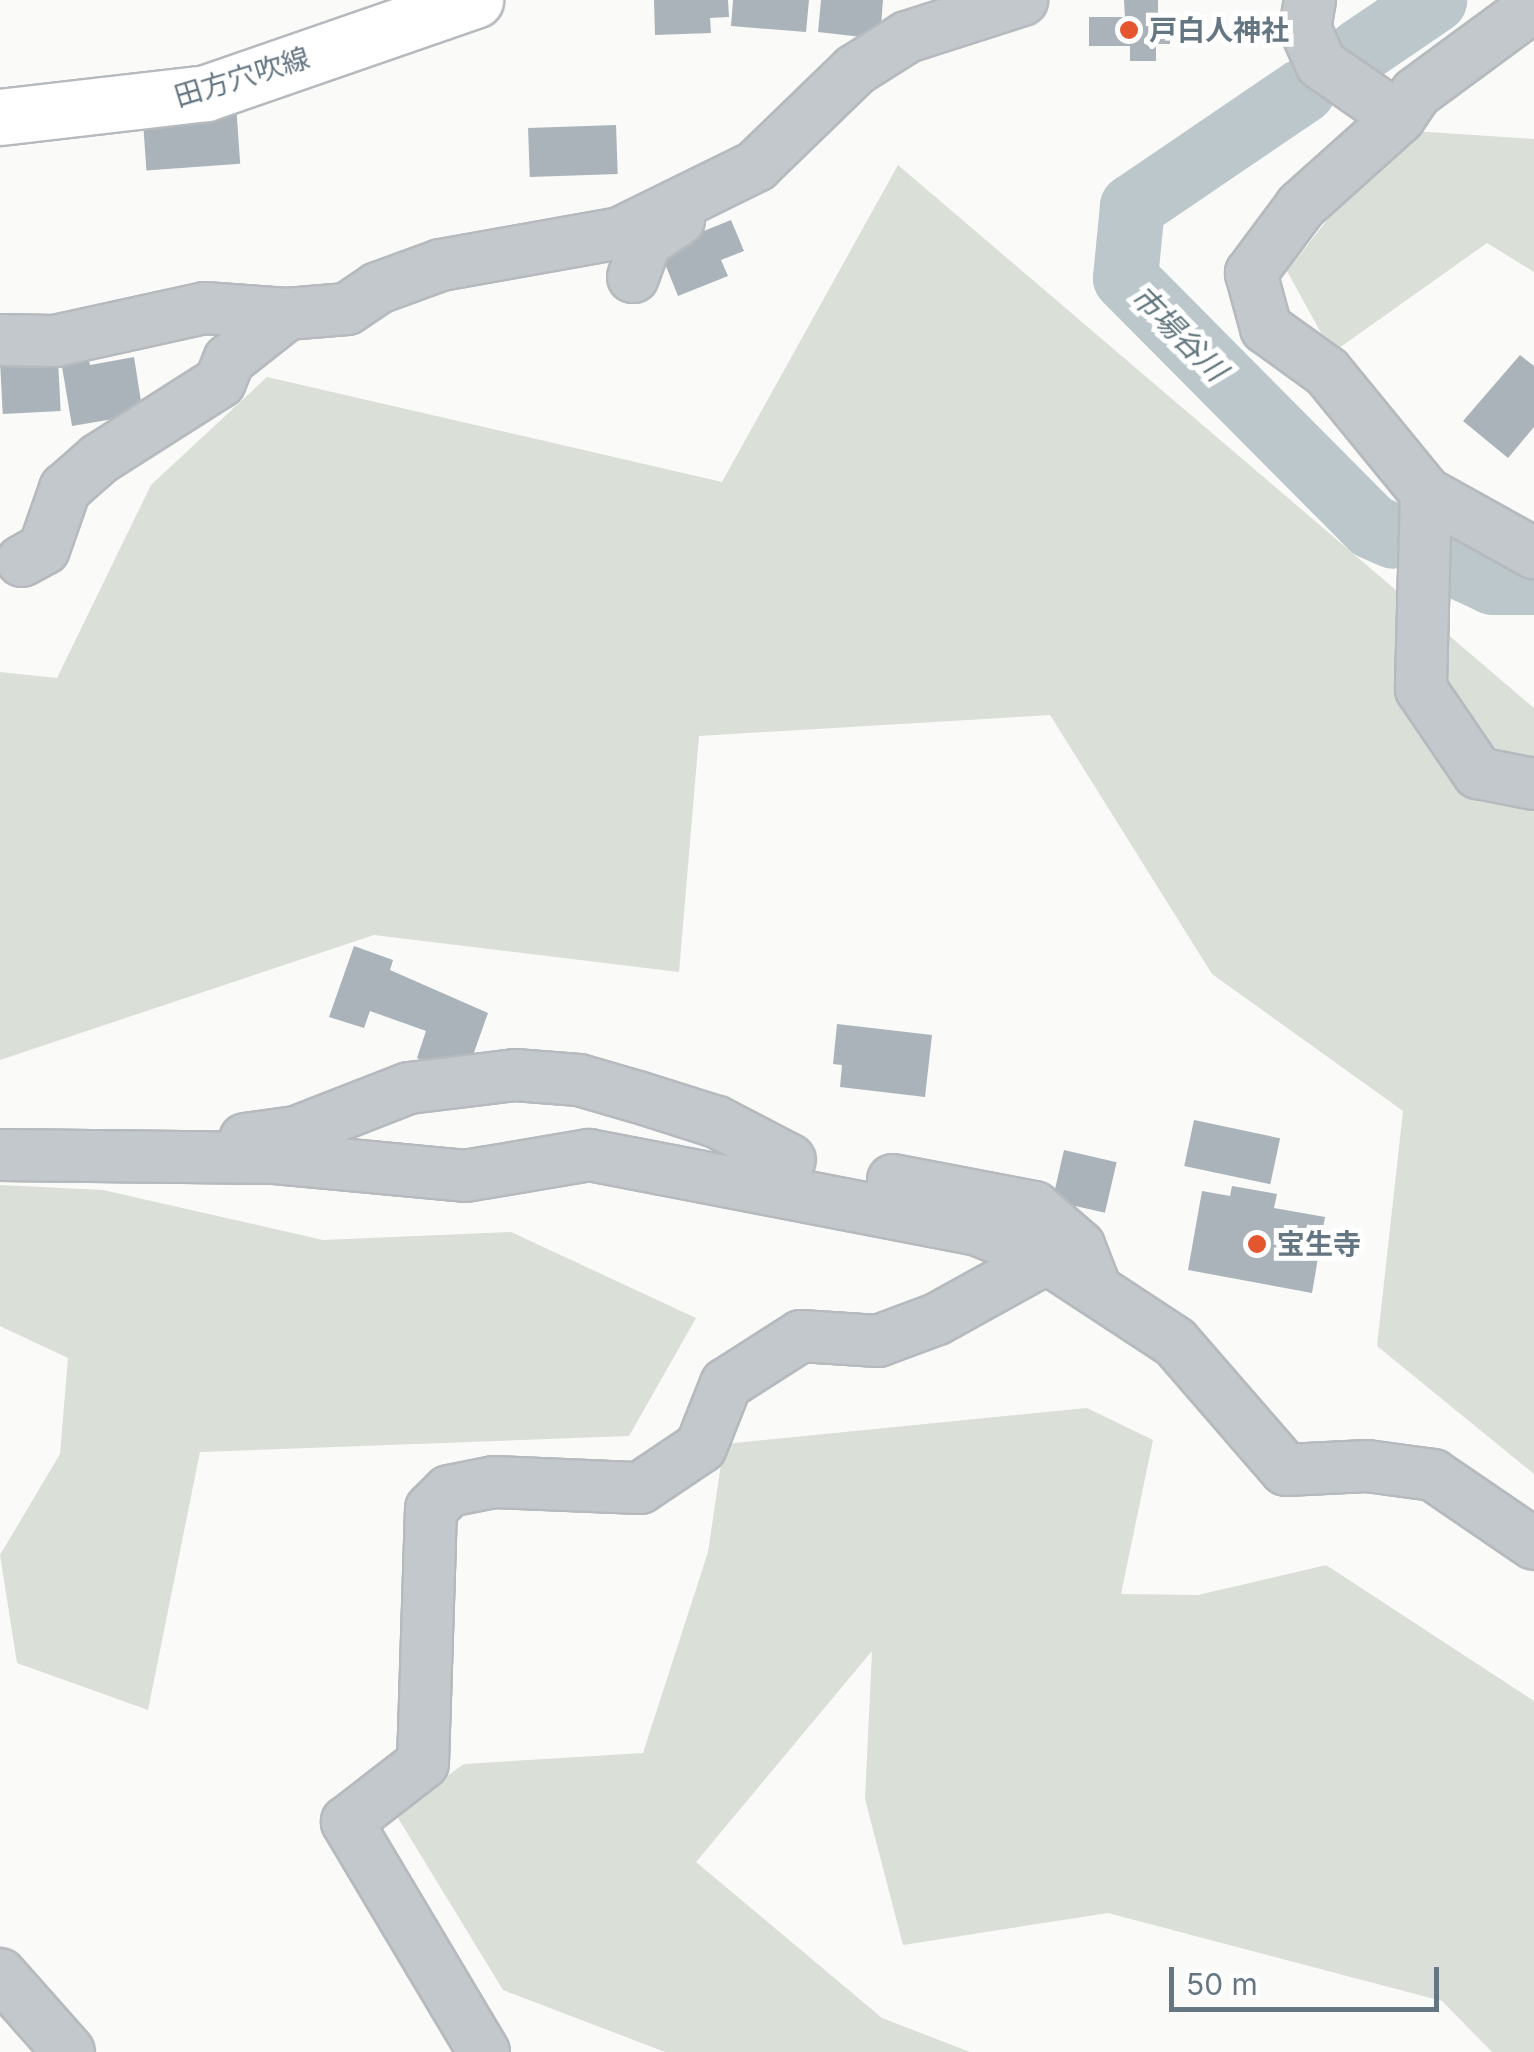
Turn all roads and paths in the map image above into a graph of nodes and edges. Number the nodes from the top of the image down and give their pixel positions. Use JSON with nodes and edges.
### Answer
{"nodes":[{"id":1,"x":475,"y":0,"type":"edge"},
{"id":2,"x":1022,"y":0,"type":"edge"},
{"id":3,"x":1310,"y":0,"type":"edge"},
{"id":4,"x":1534,"y":6,"type":"edge"},
{"id":5,"x":0,"y":118,"type":"edge"},
{"id":6,"x":1400,"y":118,"type":"junction"},
{"id":7,"x":699,"y":198,"type":"junction"},
{"id":8,"x":633,"y":276,"type":"dead end"},
{"id":9,"x":287,"y":314,"type":"junction"},
{"id":10,"x":0,"y":340,"type":"edge"},
{"id":11,"x":1426,"y":493,"type":"junction"},
{"id":12,"x":1534,"y":554,"type":"edge"},
{"id":13,"x":22,"y":561,"type":"dead end"},
{"id":14,"x":1534,"y":784,"type":"edge"},
{"id":15,"x":0,"y":1155,"type":"edge"},
{"id":16,"x":100,"y":1156,"type":"junction"},
{"id":17,"x":560,"y":1160,"type":"junction"},
{"id":18,"x":790,"y":1160,"type":"junction"},
{"id":19,"x":1047,"y":1258,"type":"junction"},
{"id":20,"x":1096,"y":1289,"type":"junction"},
{"id":21,"x":1534,"y":1544,"type":"edge"},
{"id":22,"x":0,"y":1974,"type":"edge"},
{"id":23,"x":69,"y":2052,"type":"edge"},
{"id":24,"x":484,"y":2052,"type":"edge"}],
"edges":[{"from":1,"to":5,"type":"main road","name":"田方穴吹線"},
{"from":2,"to":7,"type":"street"},
{"from":3,"to":6,"type":"street"},
{"from":4,"to":6,"type":"street"},
{"from":6,"to":11,"type":"street"},
{"from":7,"to":8,"type":"street"},
{"from":7,"to":9,"type":"street"},
{"from":9,"to":10,"type":"street"},
{"from":9,"to":13,"type":"street"},
{"from":11,"to":12,"type":"street"},
{"from":11,"to":14,"type":"street"},
{"from":15,"to":16,"type":"street"},
{"from":16,"to":17,"type":"street"},
{"from":16,"to":18,"type":"street"},
{"from":17,"to":18,"type":"street"},
{"from":17,"to":19,"type":"street"},
{"from":18,"to":20,"type":"street"},
{"from":19,"to":20,"type":"street"},
{"from":19,"to":24,"type":"street"},
{"from":20,"to":21,"type":"street"},
{"from":22,"to":23,"type":"street"}]}
